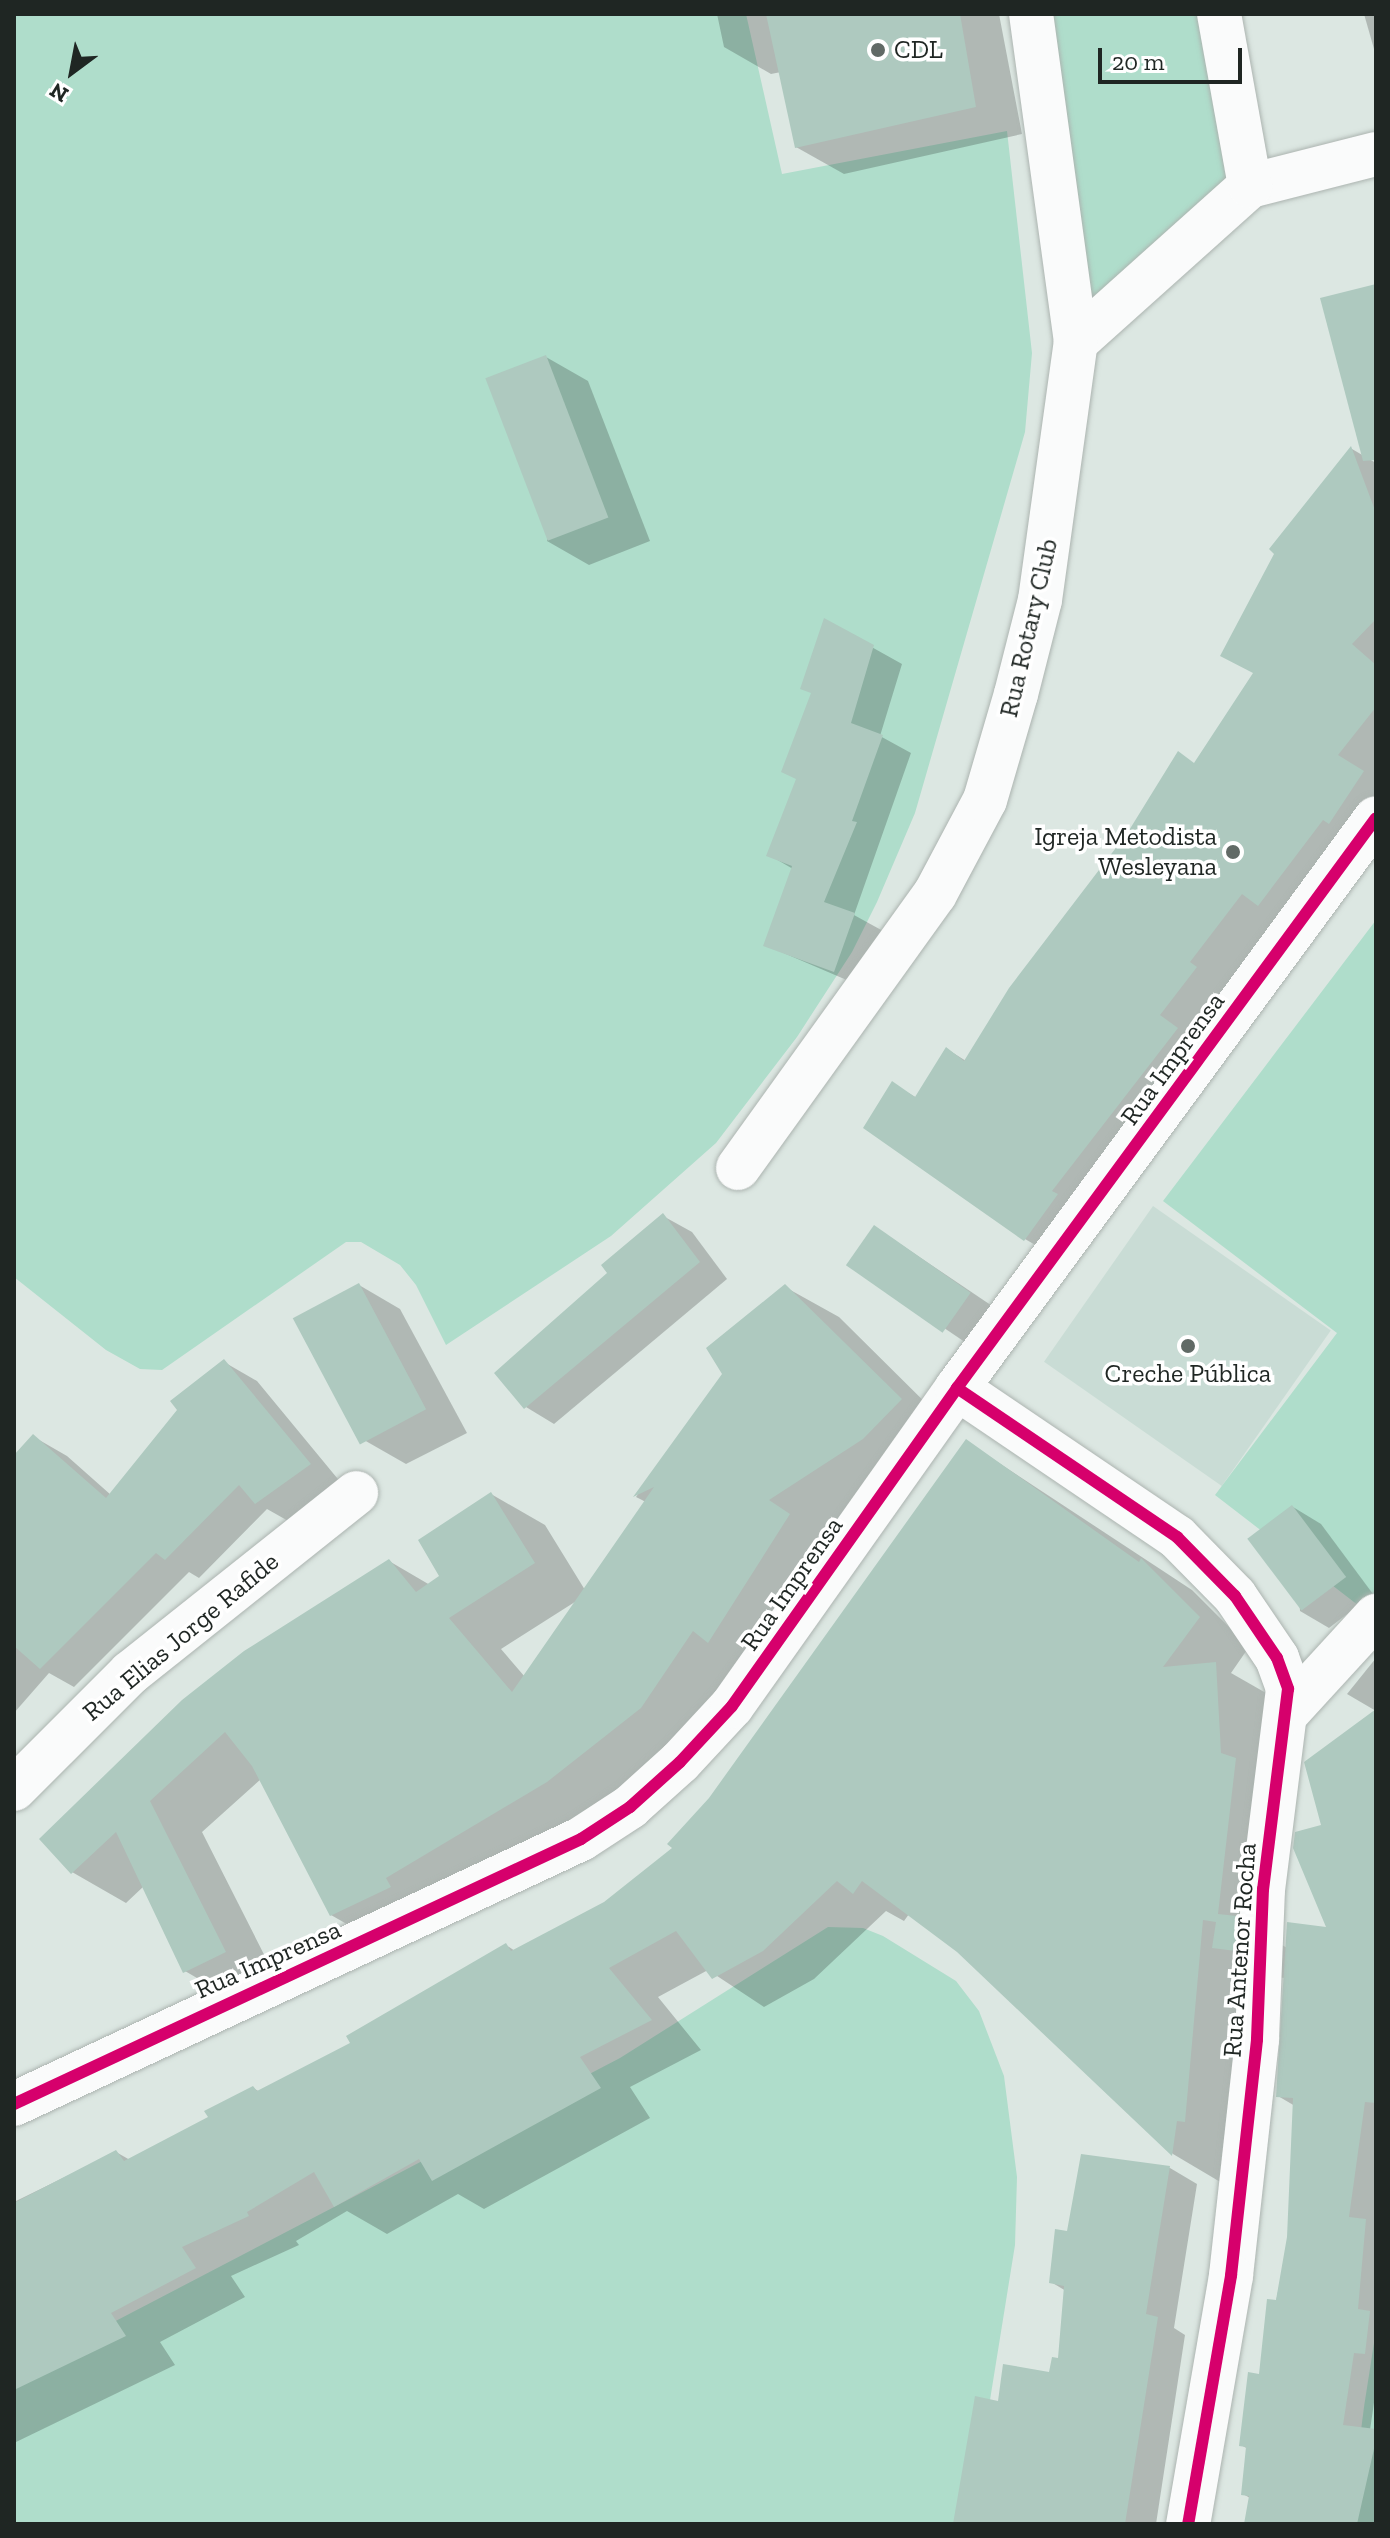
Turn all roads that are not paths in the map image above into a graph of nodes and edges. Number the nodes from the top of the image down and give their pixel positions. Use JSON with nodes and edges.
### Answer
{"nodes":[{"id":1,"x":1031,"y":14,"type":"edge"},
{"id":2,"x":1219,"y":14,"type":"edge"},
{"id":3,"x":1376,"y":154,"type":"edge"},
{"id":4,"x":1250,"y":186,"type":"junction"},
{"id":5,"x":1076,"y":342,"type":"junction"},
{"id":6,"x":1376,"y":818,"type":"edge"},
{"id":7,"x":738,"y":1168,"type":"dead end"},
{"id":8,"x":957,"y":1388,"type":"junction"},
{"id":9,"x":356,"y":1493,"type":"dead end"},
{"id":10,"x":1376,"y":1616,"type":"edge"},
{"id":11,"x":1287,"y":1713,"type":"junction"},
{"id":12,"x":14,"y":1789,"type":"edge"},
{"id":13,"x":14,"y":2104,"type":"edge"},
{"id":14,"x":1188,"y":2524,"type":"edge"}],
"edges":[{"from":1,"to":5,"type":"street","name":"Rua Rotary Club"},
{"from":2,"to":4,"type":"street"},
{"from":3,"to":4,"type":"street"},
{"from":4,"to":5,"type":"street"},
{"from":5,"to":7,"type":"street","name":"Rua Rotary Club"},
{"from":6,"to":8,"type":"street","name":"Rua Imprensa"},
{"from":8,"to":11,"type":"street","name":"Rua Antenor Rocha"},
{"from":8,"to":13,"type":"street","name":"Rua Imprensa"},
{"from":9,"to":12,"type":"street","name":"Rua Elias Jorge Rafide"},
{"from":10,"to":11,"type":"street"},
{"from":11,"to":14,"type":"street","name":"Rua Antenor Rocha"}]}
